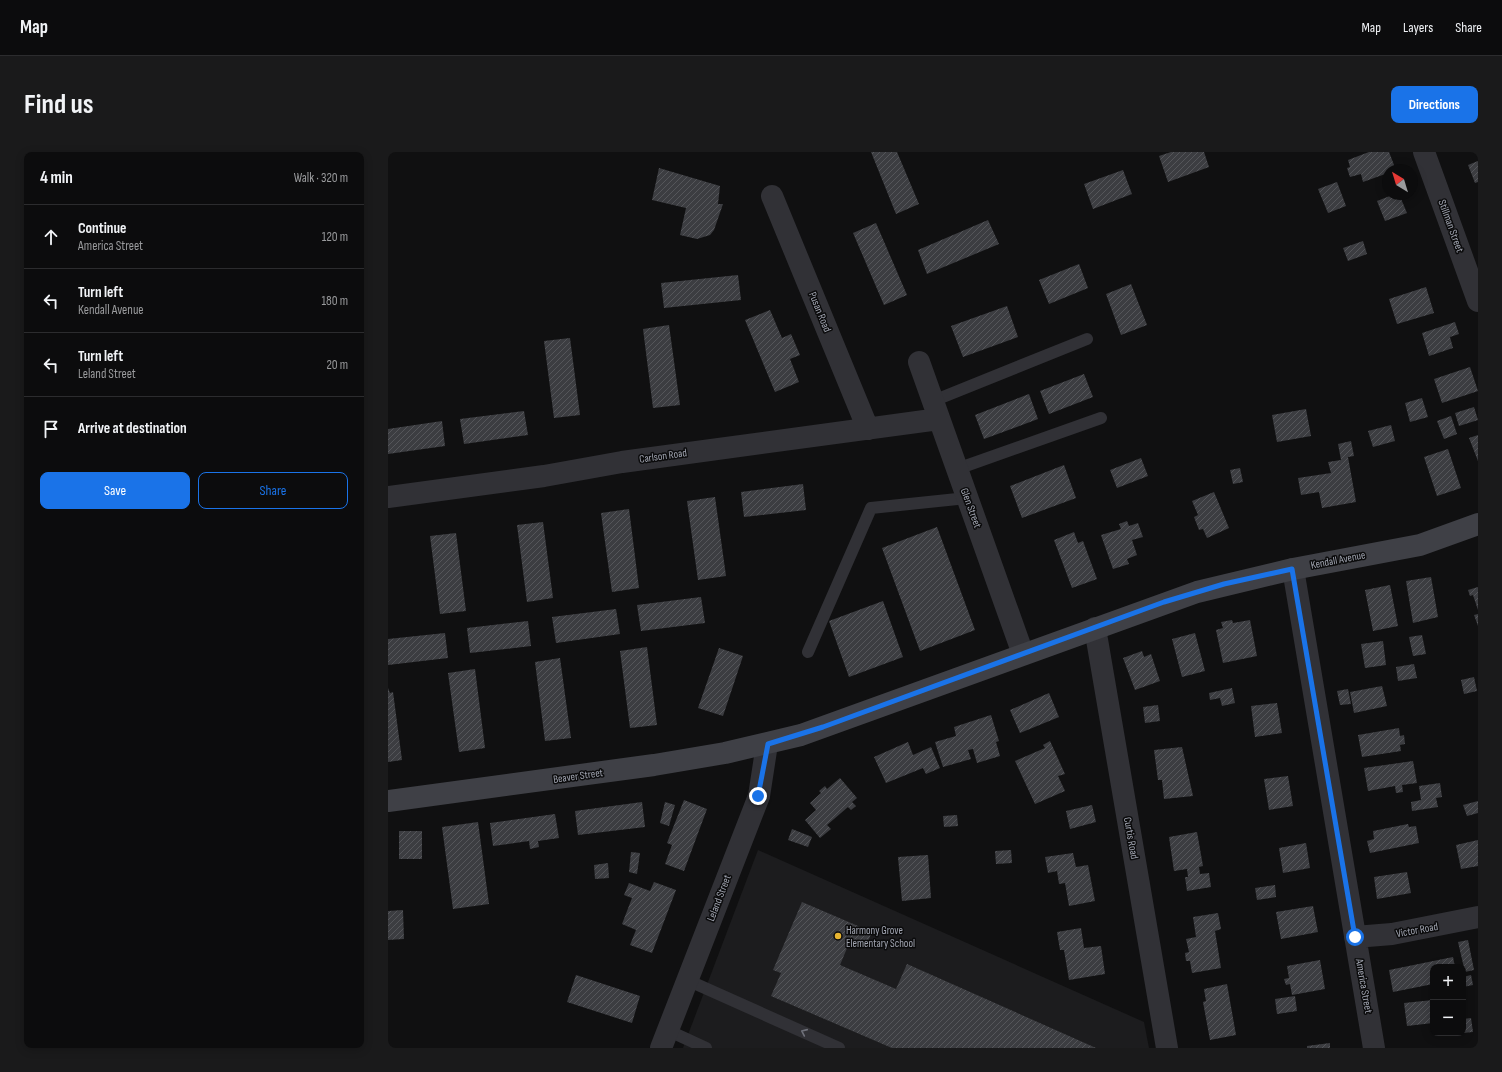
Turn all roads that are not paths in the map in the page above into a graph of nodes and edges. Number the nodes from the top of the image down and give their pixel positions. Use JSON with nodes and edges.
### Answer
{"nodes":[{"id":1,"x":1424,"y":152,"type":"edge"},
{"id":2,"x":772,"y":196,"type":"dead end"},
{"id":3,"x":1478,"y":301,"type":"edge"},
{"id":4,"x":1087,"y":339,"type":"dead end"},
{"id":5,"x":919,"y":362,"type":"dead end"},
{"id":6,"x":936,"y":410,"type":"junction"},
{"id":7,"x":1101,"y":418,"type":"dead end"},
{"id":8,"x":868,"y":429,"type":"junction"},
{"id":9,"x":957,"y":469,"type":"junction"},
{"id":10,"x":388,"y":497,"type":"edge"},
{"id":11,"x":967,"y":498,"type":"junction"},
{"id":12,"x":1478,"y":524,"type":"edge"},
{"id":13,"x":1292,"y":569,"type":"junction"},
{"id":14,"x":1095,"y":628,"type":"junction"},
{"id":15,"x":808,"y":652,"type":"dead end"},
{"id":16,"x":1023,"y":654,"type":"junction"},
{"id":17,"x":768,"y":744,"type":"junction"},
{"id":18,"x":388,"y":801,"type":"edge"},
{"id":19,"x":1478,"y":917,"type":"edge"},
{"id":20,"x":1355,"y":937,"type":"junction"},
{"id":21,"x":687,"y":980,"type":"junction"},
{"id":22,"x":664,"y":1039,"type":"edge"},
{"id":23,"x":1166,"y":1047,"type":"edge"},
{"id":24,"x":706,"y":1048,"type":"edge"},
{"id":25,"x":839,"y":1048,"type":"edge"},
{"id":26,"x":1374,"y":1048,"type":"edge"}],
"edges":[{"from":1,"to":3,"type":"street","name":"Stillman Street"},
{"from":2,"to":8,"type":"street","name":"Pusan Road"},
{"from":4,"to":6,"type":"lane"},
{"from":5,"to":6,"type":"street","name":"Glen Street"},
{"from":6,"to":8,"type":"street","name":"Carlson Road"},
{"from":6,"to":9,"type":"street","name":"Glen Street"},
{"from":7,"to":9,"type":"lane"},
{"from":8,"to":10,"type":"street","name":"Carlson Road"},
{"from":9,"to":11,"type":"street","name":"Glen Street"},
{"from":11,"to":15,"type":"lane"},
{"from":11,"to":16,"type":"street","name":"Glen Street"},
{"from":12,"to":13,"type":"main road","name":"Kendall Avenue"},
{"from":13,"to":14,"type":"main road","name":"Kendall Avenue"},
{"from":13,"to":20,"type":"street","name":"America Street"},
{"from":14,"to":16,"type":"main road","name":"Kendall Avenue"},
{"from":14,"to":23,"type":"street","name":"Curtis Road"},
{"from":16,"to":17,"type":"main road","name":"Kendall Avenue"},
{"from":17,"to":18,"type":"main road","name":"Beaver Street"},
{"from":17,"to":21,"type":"street","name":"Leland Street"},
{"from":19,"to":20,"type":"street","name":"Victor Road"},
{"from":20,"to":26,"type":"street","name":"America Street"},
{"from":21,"to":22,"type":"street","name":"Leland Street"},
{"from":25,"to":21,"type":"lane","one_way":true},
{"from":22,"to":24,"type":"lane"}]}
